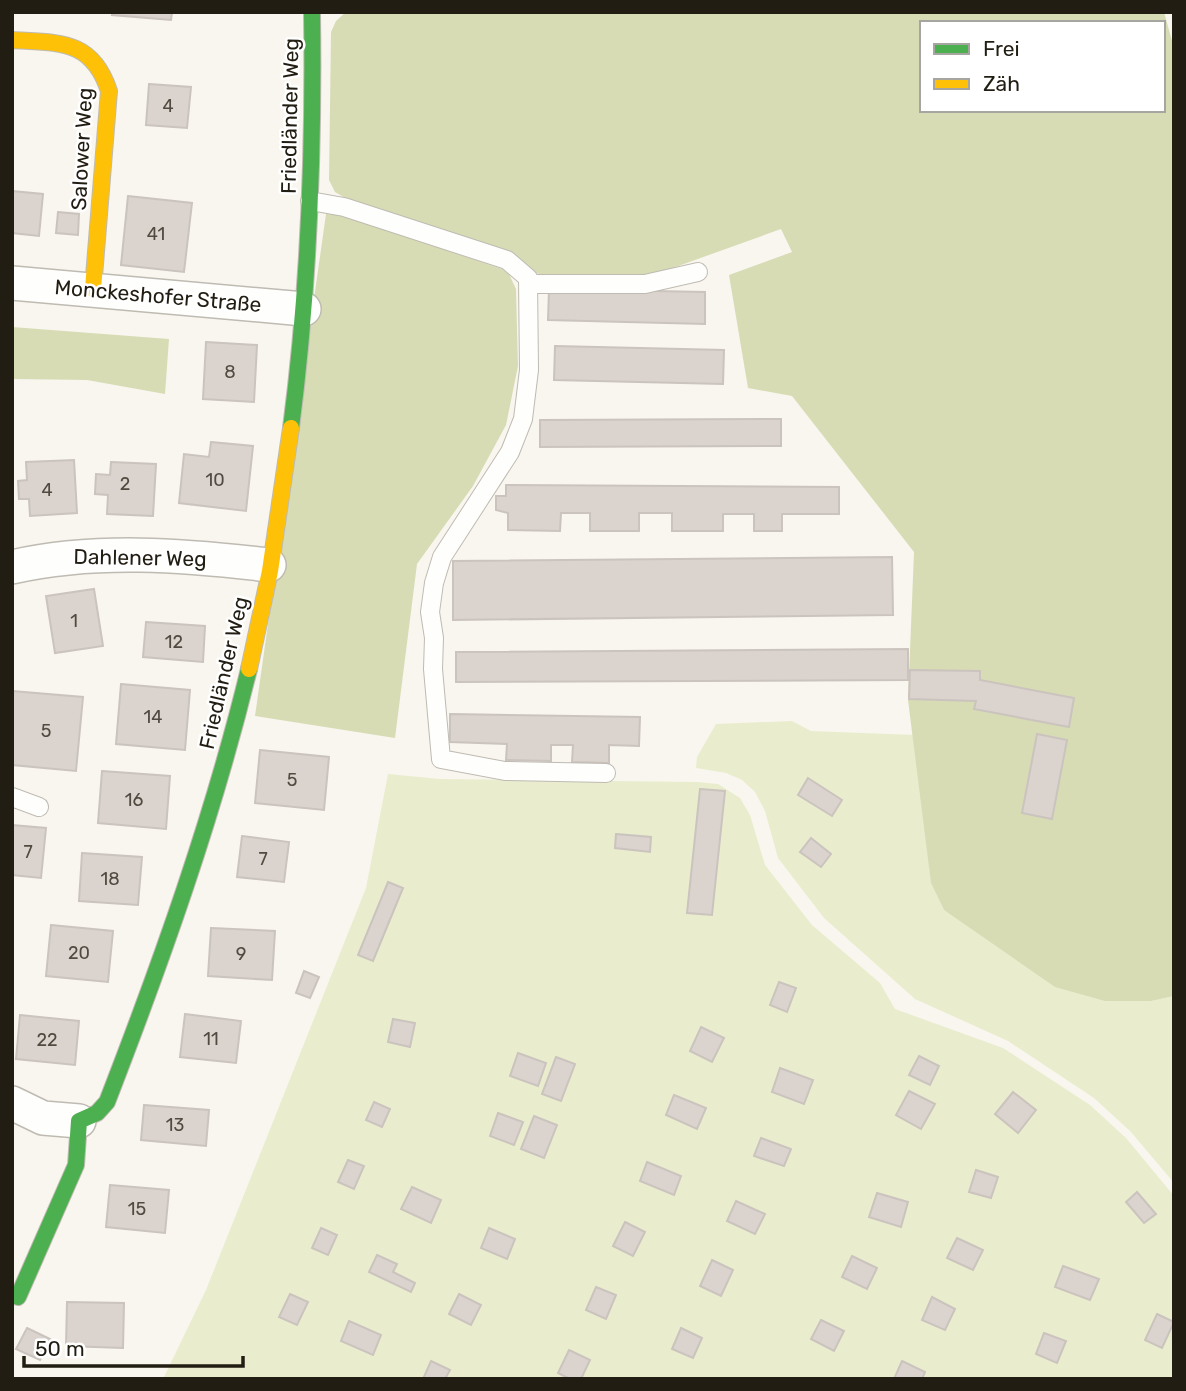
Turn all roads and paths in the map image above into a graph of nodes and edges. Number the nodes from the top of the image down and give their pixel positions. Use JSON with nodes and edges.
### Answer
{"nodes":[{"id":1,"x":312,"y":12,"type":"edge"},
{"id":2,"x":12,"y":40,"type":"edge"},
{"id":3,"x":310,"y":201,"type":"junction"},
{"id":4,"x":698,"y":272,"type":"dead end"},
{"id":5,"x":12,"y":283,"type":"edge"},
{"id":6,"x":529,"y":285,"type":"junction"},
{"id":7,"x":93,"y":289,"type":"junction"},
{"id":8,"x":304,"y":309,"type":"junction"},
{"id":9,"x":269,"y":565,"type":"junction"},
{"id":10,"x":12,"y":567,"type":"edge"},
{"id":11,"x":606,"y":774,"type":"dead end"},
{"id":12,"x":12,"y":797,"type":"edge"},
{"id":13,"x":39,"y":807,"type":"dead end"},
{"id":14,"x":12,"y":1103,"type":"edge"},
{"id":15,"x":79,"y":1121,"type":"junction"},
{"id":16,"x":18,"y":1297,"type":"dead end"}],
"edges":[{"from":1,"to":3,"type":"street","name":"Friedländer Weg"},
{"from":2,"to":7,"type":"street","name":"Salower Weg"},
{"from":3,"to":6,"type":"lane"},
{"from":3,"to":8,"type":"street","name":"Friedländer Weg"},
{"from":4,"to":6,"type":"lane"},
{"from":5,"to":7,"type":"street","name":"Monckeshofer Straße"},
{"from":6,"to":11,"type":"lane"},
{"from":7,"to":8,"type":"street","name":"Monckeshofer Straße"},
{"from":8,"to":9,"type":"street","name":"Friedländer Weg"},
{"from":9,"to":10,"type":"street","name":"Dahlener Weg"},
{"from":9,"to":15,"type":"street","name":"Friedländer Weg"},
{"from":12,"to":13,"type":"lane"},
{"from":14,"to":15,"type":"street"},
{"from":15,"to":16,"type":"street"}]}
